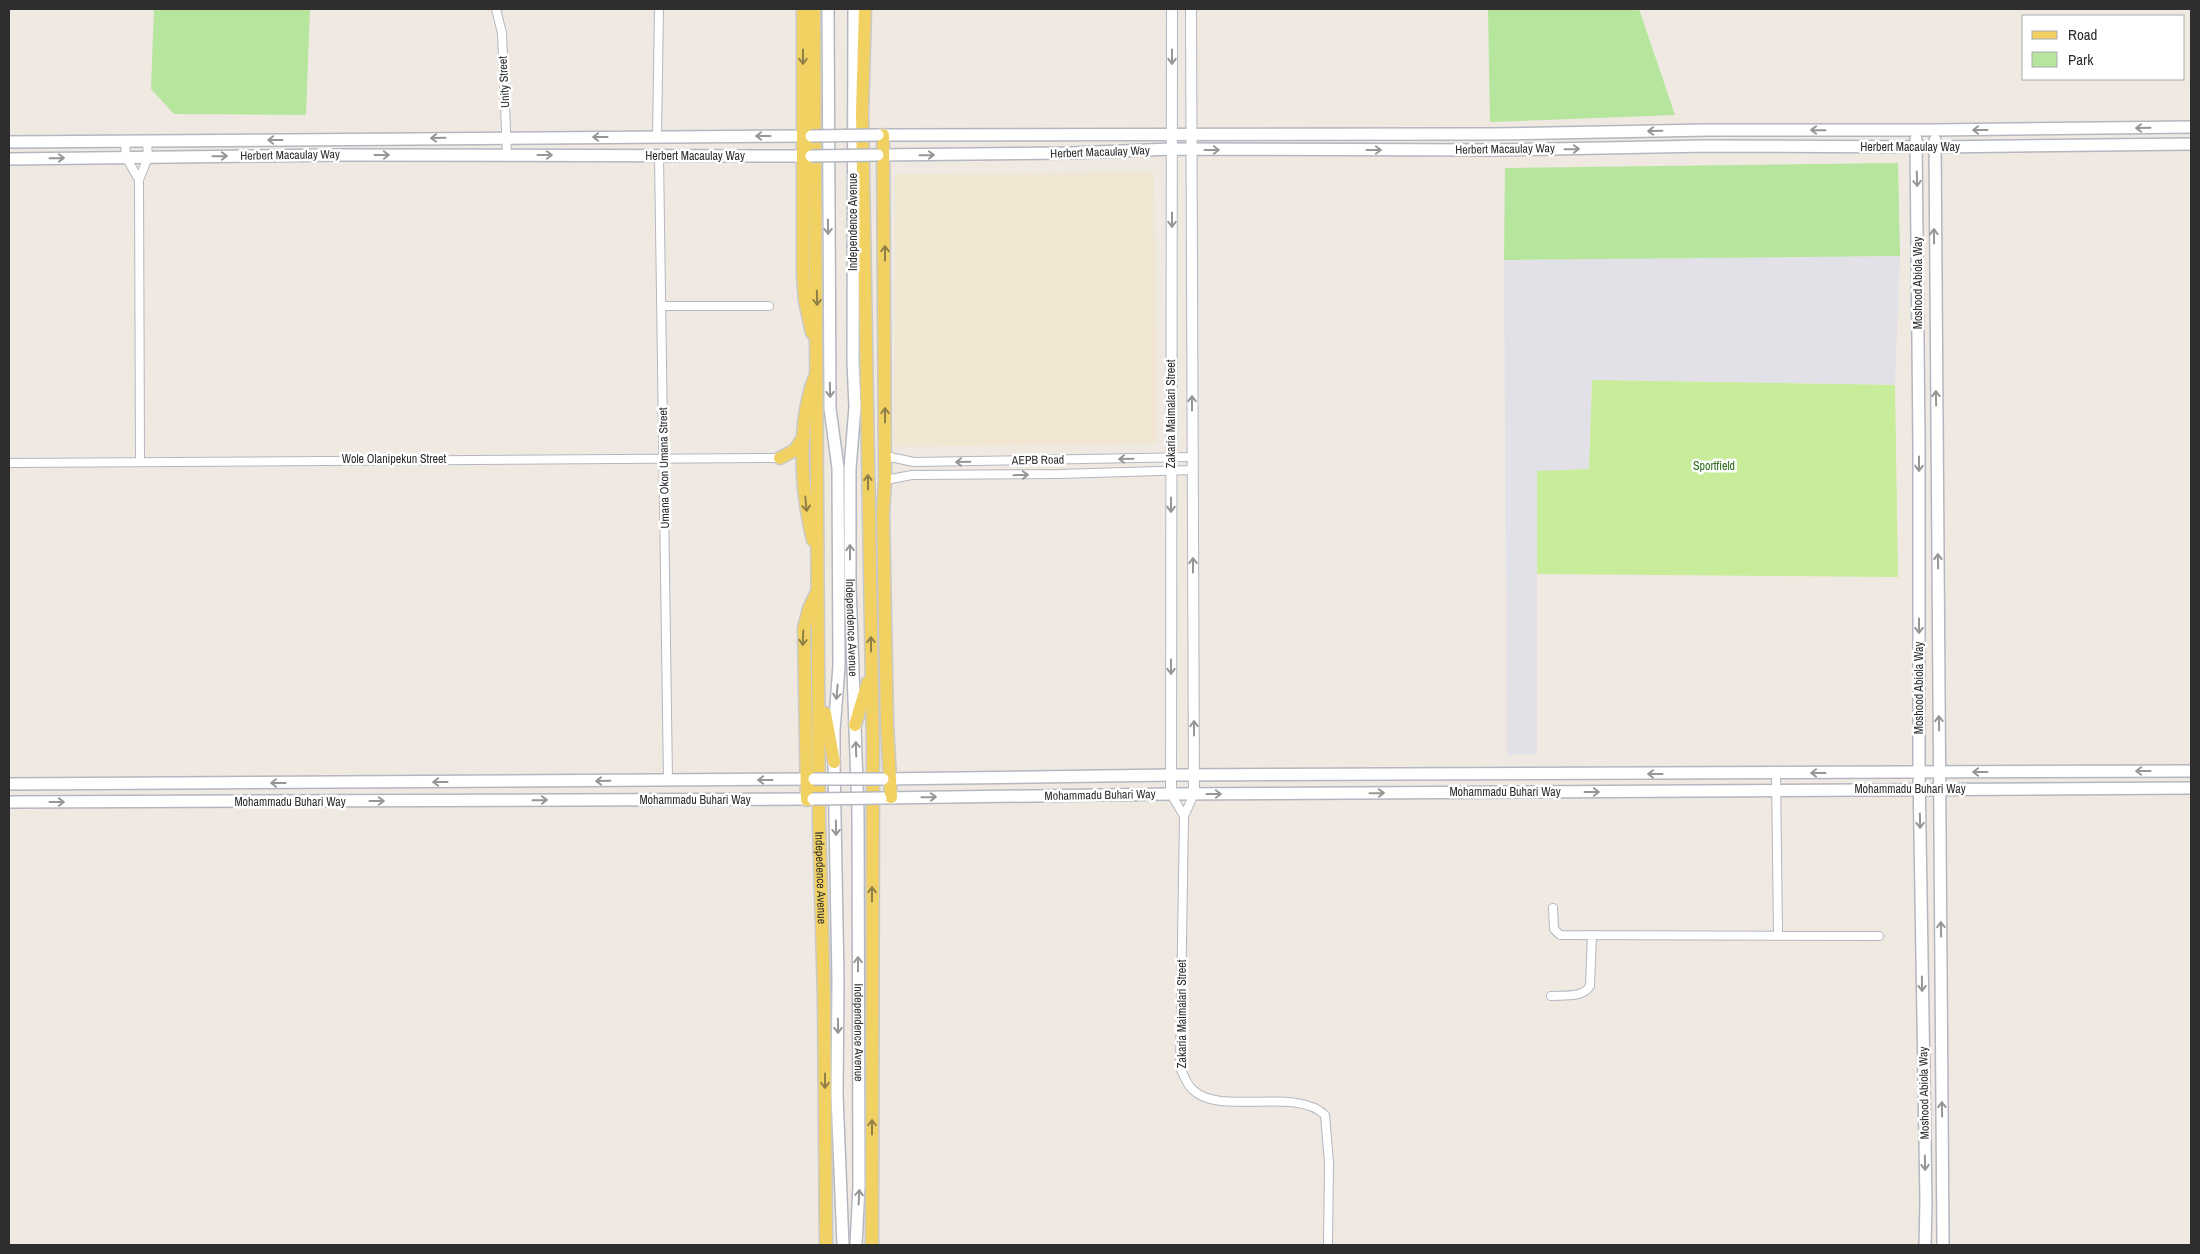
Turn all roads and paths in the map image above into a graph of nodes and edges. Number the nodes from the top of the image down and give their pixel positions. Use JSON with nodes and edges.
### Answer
{"nodes":[{"id":1,"x":496,"y":9,"type":"edge"},
{"id":2,"x":659,"y":9,"type":"edge"},
{"id":3,"x":803,"y":9,"type":"edge"},
{"id":4,"x":814,"y":9,"type":"edge"},
{"id":5,"x":828,"y":9,"type":"edge"},
{"id":6,"x":854,"y":9,"type":"edge"},
{"id":7,"x":865,"y":9,"type":"edge"},
{"id":8,"x":1172,"y":9,"type":"edge"},
{"id":9,"x":1190,"y":9,"type":"edge"},
{"id":10,"x":2191,"y":127,"type":"edge"},
{"id":11,"x":1916,"y":130,"type":"junction"},
{"id":12,"x":1935,"y":130,"type":"junction"},
{"id":13,"x":1171,"y":133,"type":"junction"},
{"id":14,"x":1191,"y":133,"type":"junction"},
{"id":15,"x":880,"y":135,"type":"junction"},
{"id":16,"x":657,"y":136,"type":"junction"},
{"id":17,"x":808,"y":136,"type":"junction"},
{"id":18,"x":506,"y":137,"type":"junction"},
{"id":19,"x":148,"y":141,"type":"junction"},
{"id":20,"x":9,"y":142,"type":"edge"},
{"id":21,"x":125,"y":142,"type":"junction"},
{"id":22,"x":2191,"y":144,"type":"edge"},
{"id":23,"x":1916,"y":147,"type":"junction"},
{"id":24,"x":1934,"y":147,"type":"junction"},
{"id":25,"x":1172,"y":149,"type":"junction"},
{"id":26,"x":1191,"y":150,"type":"junction"},
{"id":27,"x":507,"y":155,"type":"junction"},
{"id":28,"x":881,"y":155,"type":"junction"},
{"id":29,"x":659,"y":156,"type":"junction"},
{"id":30,"x":807,"y":156,"type":"junction"},
{"id":31,"x":148,"y":157,"type":"junction"},
{"id":32,"x":126,"y":158,"type":"junction"},
{"id":33,"x":9,"y":159,"type":"edge"},
{"id":34,"x":139,"y":180,"type":"junction"},
{"id":35,"x":662,"y":306,"type":"junction"},
{"id":36,"x":768,"y":306,"type":"dead end"},
{"id":37,"x":818,"y":352,"type":"junction"},
{"id":38,"x":818,"y":370,"type":"junction"},
{"id":39,"x":804,"y":436,"type":"junction"},
{"id":40,"x":1920,"y":443,"type":"junction"},
{"id":41,"x":1936,"y":443,"type":"junction"},
{"id":42,"x":885,"y":456,"type":"junction"},
{"id":43,"x":1192,"y":457,"type":"junction"},
{"id":44,"x":665,"y":458,"type":"junction"},
{"id":45,"x":780,"y":458,"type":"junction"},
{"id":46,"x":1171,"y":458,"type":"junction"},
{"id":47,"x":140,"y":462,"type":"junction"},
{"id":48,"x":9,"y":463,"type":"edge"},
{"id":49,"x":1171,"y":470,"type":"junction"},
{"id":50,"x":1192,"y":470,"type":"junction"},
{"id":51,"x":804,"y":478,"type":"junction"},
{"id":52,"x":885,"y":480,"type":"junction"},
{"id":53,"x":818,"y":559,"type":"junction"},
{"id":54,"x":817,"y":591,"type":"junction"},
{"id":55,"x":872,"y":671,"type":"junction"},
{"id":56,"x":818,"y":674,"type":"junction"},
{"id":57,"x":855,"y":725,"type":"junction"},
{"id":58,"x":834,"y":762,"type":"junction"},
{"id":59,"x":2191,"y":771,"type":"edge"},
{"id":60,"x":1919,"y":772,"type":"junction"},
{"id":61,"x":1940,"y":772,"type":"junction"},
{"id":62,"x":1776,"y":773,"type":"junction"},
{"id":63,"x":1172,"y":775,"type":"junction"},
{"id":64,"x":1194,"y":775,"type":"junction"},
{"id":65,"x":886,"y":779,"type":"junction"},
{"id":66,"x":668,"y":780,"type":"junction"},
{"id":67,"x":811,"y":780,"type":"junction"},
{"id":68,"x":494,"y":782,"type":"junction"},
{"id":69,"x":153,"y":783,"type":"junction"},
{"id":70,"x":9,"y":784,"type":"edge"},
{"id":71,"x":2191,"y":788,"type":"edge"},
{"id":72,"x":1919,"y":789,"type":"junction"},
{"id":73,"x":1940,"y":789,"type":"junction"},
{"id":74,"x":1776,"y":790,"type":"junction"},
{"id":75,"x":1171,"y":794,"type":"junction"},
{"id":76,"x":1194,"y":794,"type":"junction"},
{"id":77,"x":886,"y":798,"type":"junction"},
{"id":78,"x":810,"y":800,"type":"junction"},
{"id":79,"x":494,"y":801,"type":"junction"},
{"id":80,"x":9,"y":802,"type":"edge"},
{"id":81,"x":152,"y":802,"type":"junction"},
{"id":82,"x":1184,"y":816,"type":"junction"},
{"id":83,"x":1553,"y":908,"type":"dead end"},
{"id":84,"x":1592,"y":935,"type":"junction"},
{"id":85,"x":1778,"y":935,"type":"junction"},
{"id":86,"x":1879,"y":936,"type":"dead end"},
{"id":87,"x":1551,"y":996,"type":"dead end"},
{"id":88,"x":826,"y":1245,"type":"edge"},
{"id":89,"x":843,"y":1245,"type":"edge"},
{"id":90,"x":856,"y":1245,"type":"edge"},
{"id":91,"x":872,"y":1245,"type":"edge"},
{"id":92,"x":1328,"y":1245,"type":"edge"},
{"id":93,"x":1924,"y":1245,"type":"edge"},
{"id":94,"x":1943,"y":1245,"type":"edge"}],
"edges":[{"from":1,"to":18,"type":"street","name":"Unity Street"},
{"from":2,"to":16,"type":"street"},
{"from":3,"to":17,"type":"main road","one_way":true},
{"from":4,"to":37,"type":"main road","one_way":true},
{"from":5,"to":58,"type":"main road","name":"Independence Avenue","one_way":true},
{"from":57,"to":6,"type":"main road","name":"Independence Avenue","one_way":true},
{"from":55,"to":7,"type":"main road","name":"Independence Avenue","one_way":true},
{"from":8,"to":13,"type":"street","name":"Zakaria Maimalari Street","one_way":true},
{"from":9,"to":14,"type":"street","name":"Zakaria Maimalari Street"},
{"from":10,"to":12,"type":"main road","name":"Herbert Macaulay Way","one_way":true},
{"from":11,"to":12,"type":"main road","name":"Herbert Macaulay Way"},
{"from":11,"to":14,"type":"main road","name":"Herbert Macaulay Way","one_way":true},
{"from":11,"to":23,"type":"main road","name":"Moshood Abiola Way"},
{"from":12,"to":24,"type":"main road","name":"Moshood Abiola Way"},
{"from":13,"to":14,"type":"main road","name":"Herbert Macaulay Way"},
{"from":13,"to":15,"type":"main road","name":"Herbert Macaulay Way"},
{"from":13,"to":25,"type":"street","name":"Zakaria Maimalari Street"},
{"from":14,"to":26,"type":"street","name":"Zakaria Maimalari Street"},
{"from":15,"to":17,"type":"main road","name":"Herbert Macaulay Way","bridge":true},
{"from":15,"to":28,"type":"main road"},
{"from":17,"to":16,"type":"main road","name":"Herbert Macaulay Way","one_way":true},
{"from":16,"to":18,"type":"main road","name":"Herbert Macaulay Way","one_way":true},
{"from":17,"to":30,"type":"main road"},
{"from":18,"to":19,"type":"main road","name":"Herbert Macaulay Way","one_way":true},
{"from":18,"to":27,"type":"street","name":"Unity Street"},
{"from":19,"to":21,"type":"main road","name":"Herbert Macaulay Way"},
{"from":19,"to":31,"type":"street"},
{"from":20,"to":21,"type":"main road","name":"Herbert Macaulay Way"},
{"from":21,"to":32,"type":"street"},
{"from":22,"to":24,"type":"main road","name":"Herbert Macaulay Way"},
{"from":23,"to":24,"type":"main road","name":"Herbert Macaulay Way"},
{"from":26,"to":23,"type":"main road","name":"Herbert Macaulay Way","one_way":true},
{"from":23,"to":40,"type":"main road","name":"Moshood Abiola Way","one_way":true},
{"from":41,"to":24,"type":"main road","name":"Moshood Abiola Way","one_way":true},
{"from":25,"to":26,"type":"main road","name":"Herbert Macaulay Way"},
{"from":28,"to":25,"type":"main road","name":"Herbert Macaulay Way","one_way":true},
{"from":25,"to":46,"type":"street","name":"Zakaria Maimalari Street","one_way":true},
{"from":43,"to":26,"type":"street","name":"Zakaria Maimalari Street","one_way":true},
{"from":27,"to":29,"type":"main road","name":"Herbert Macaulay Way","one_way":true},
{"from":31,"to":27,"type":"main road","name":"Herbert Macaulay Way","one_way":true},
{"from":28,"to":30,"type":"main road","name":"Herbert Macaulay Way","bridge":true},
{"from":42,"to":28,"type":"main road","one_way":true},
{"from":29,"to":30,"type":"main road","name":"Herbert Macaulay Way"},
{"from":29,"to":35,"type":"street","name":"Umana Okon Umana Street"},
{"from":30,"to":37,"type":"main road"},
{"from":31,"to":32,"type":"main road","name":"Herbert Macaulay Way"},
{"from":31,"to":34,"type":"street"},
{"from":33,"to":32,"type":"main road","name":"Herbert Macaulay Way","one_way":true},
{"from":32,"to":34,"type":"street"},
{"from":34,"to":47,"type":"street"},
{"from":35,"to":36,"type":"street"},
{"from":35,"to":44,"type":"street","name":"Umana Okon Umana Street"},
{"from":37,"to":38,"type":"main road"},
{"from":38,"to":39,"type":"main road"},
{"from":38,"to":53,"type":"main road"},
{"from":39,"to":45,"type":"main road"},
{"from":39,"to":51,"type":"main road"},
{"from":40,"to":41,"type":"main road"},
{"from":40,"to":60,"type":"main road","name":"Moshood Abiola Way","one_way":true},
{"from":61,"to":41,"type":"main road","name":"Moshood Abiola Way","one_way":true},
{"from":46,"to":42,"type":"street","name":"AEPB Road","one_way":true},
{"from":42,"to":52,"type":"main road"},
{"from":43,"to":46,"type":"street","name":"AEPB Road"},
{"from":43,"to":50,"type":"street","name":"Zakaria Maimalari Street"},
{"from":44,"to":45,"type":"street","name":"Wole Olanipekun Street"},
{"from":44,"to":47,"type":"street","name":"Wole Olanipekun Street"},
{"from":44,"to":66,"type":"street","name":"Umana Okon Umana Street"},
{"from":45,"to":51,"type":"main road"},
{"from":46,"to":49,"type":"street","name":"Zakaria Maimalari Street"},
{"from":47,"to":48,"type":"street","name":"Wole Olanipekun Street"},
{"from":49,"to":50,"type":"street","name":"AEPB Road"},
{"from":52,"to":49,"type":"street","name":"AEPB Road","one_way":true},
{"from":49,"to":63,"type":"street","name":"Zakaria Maimalari Street","one_way":true},
{"from":64,"to":50,"type":"street","name":"Zakaria Maimalari Street","one_way":true},
{"from":51,"to":53,"type":"main road","one_way":true},
{"from":52,"to":65,"type":"main road"},
{"from":53,"to":54,"type":"main road"},
{"from":54,"to":56,"type":"main road"},
{"from":54,"to":67,"type":"main road","one_way":true},
{"from":55,"to":57,"type":"main road"},
{"from":91,"to":55,"type":"main road","name":"Independence Avenue","one_way":true},
{"from":56,"to":58,"type":"main road"},
{"from":56,"to":88,"type":"main road","name":"Indepedence Avenue","one_way":true},
{"from":90,"to":57,"type":"main road","name":"Independence Avenue","one_way":true},
{"from":58,"to":89,"type":"main road","name":"Independence Avenue","one_way":true},
{"from":59,"to":61,"type":"main road","name":"Mohammadu Buhari Way","one_way":true},
{"from":60,"to":61,"type":"main road","name":"Mohammadu Buhari Way"},
{"from":60,"to":62,"type":"main road","name":"Mohammadu Buhari Way","one_way":true},
{"from":60,"to":72,"type":"main road","name":"Moshood Abiola Way"},
{"from":61,"to":73,"type":"main road","name":"Moshood Abiola Way"},
{"from":62,"to":64,"type":"main road","name":"Mohammadu Buhari Way","one_way":true},
{"from":62,"to":74,"type":"street"},
{"from":63,"to":64,"type":"main road","name":"Mohammadu Buhari Way"},
{"from":63,"to":65,"type":"main road","name":"Mohammadu Buhari Way"},
{"from":63,"to":75,"type":"street","name":"Zakaria Maimalari Street"},
{"from":64,"to":76,"type":"street","name":"Zakaria Maimalari Street"},
{"from":65,"to":67,"type":"main road","name":"Mohammadu Buhari Way","bridge":true},
{"from":65,"to":77,"type":"main road"},
{"from":67,"to":66,"type":"main road","name":"Mohammadu Buhari Way","one_way":true},
{"from":66,"to":68,"type":"main road","name":"Mohammadu Buhari Way","one_way":true},
{"from":67,"to":78,"type":"main road"},
{"from":68,"to":69,"type":"main road","name":"Mohammadu Buhari Way","one_way":true},
{"from":68,"to":79,"type":"main road"},
{"from":69,"to":70,"type":"main road","name":"Mohammadu Buhari Way"},
{"from":69,"to":81,"type":"main road"},
{"from":71,"to":73,"type":"main road","name":"Mohammadu Buhari Way"},
{"from":72,"to":73,"type":"main road","name":"Mohammadu Buhari Way"},
{"from":72,"to":74,"type":"main road","name":"Mohammadu Buhari Way"},
{"from":72,"to":93,"type":"main road","name":"Moshood Abiola Way","one_way":true},
{"from":94,"to":73,"type":"main road","name":"Moshood Abiola Way","one_way":true},
{"from":76,"to":74,"type":"main road","name":"Mohammadu Buhari Way","one_way":true},
{"from":74,"to":85,"type":"street"},
{"from":75,"to":76,"type":"main road","name":"Mohammadu Buhari Way"},
{"from":77,"to":75,"type":"main road","name":"Mohammadu Buhari Way","one_way":true},
{"from":75,"to":82,"type":"street"},
{"from":76,"to":82,"type":"street","name":"Zakaria Maimalari Street"},
{"from":77,"to":78,"type":"main road","name":"Mohammadu Buhari Way","bridge":true},
{"from":79,"to":78,"type":"main road","name":"Mohammadu Buhari Way","one_way":true},
{"from":81,"to":79,"type":"main road","name":"Mohammadu Buhari Way","one_way":true},
{"from":80,"to":81,"type":"main road","name":"Mohammadu Buhari Way","one_way":true},
{"from":82,"to":92,"type":"street","name":"Zakaria Maimalari Street"},
{"from":83,"to":84,"type":"street"},
{"from":84,"to":85,"type":"street"},
{"from":84,"to":87,"type":"street"},
{"from":85,"to":86,"type":"street"}]}
